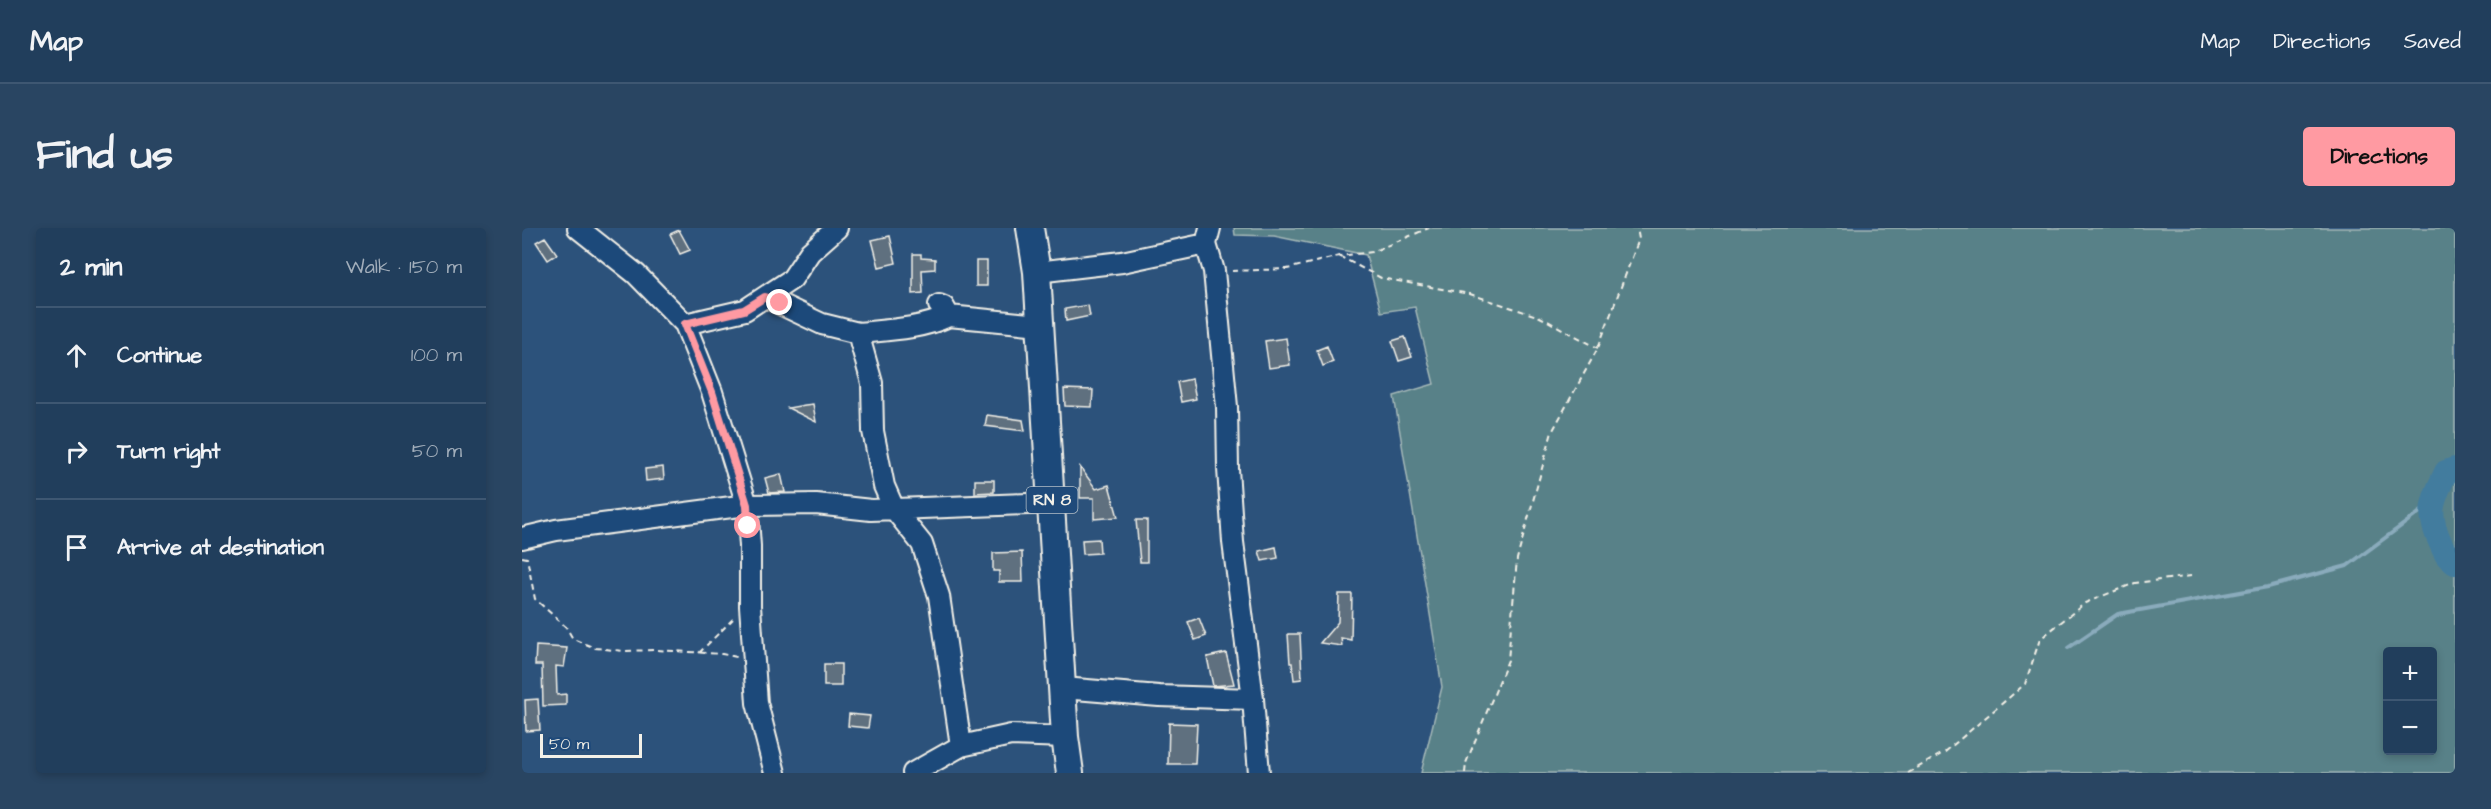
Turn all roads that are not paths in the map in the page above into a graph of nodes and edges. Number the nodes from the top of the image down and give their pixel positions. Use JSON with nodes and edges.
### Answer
{"nodes":[{"id":1,"x":819,"y":228,"type":"edge"},
{"id":2,"x":837,"y":228,"type":"edge"},
{"id":3,"x":1030,"y":228,"type":"edge"},
{"id":4,"x":584,"y":230,"type":"edge"},
{"id":5,"x":1208,"y":236,"type":"edge"},
{"id":6,"x":810,"y":252,"type":"junction"},
{"id":7,"x":1037,"y":272,"type":"junction"},
{"id":8,"x":765,"y":297,"type":"junction"},
{"id":9,"x":685,"y":324,"type":"junction"},
{"id":10,"x":1040,"y":325,"type":"junction"},
{"id":11,"x":858,"y":333,"type":"junction"},
{"id":12,"x":1053,"y":503,"type":"junction"},
{"id":13,"x":747,"y":505,"type":"junction"},
{"id":14,"x":894,"y":509,"type":"junction"},
{"id":15,"x":522,"y":538,"type":"edge"},
{"id":16,"x":1063,"y":688,"type":"junction"},
{"id":17,"x":1253,"y":699,"type":"junction"},
{"id":18,"x":1065,"y":737,"type":"junction"},
{"id":19,"x":961,"y":746,"type":"junction"},
{"id":20,"x":775,"y":773,"type":"edge"},
{"id":21,"x":912,"y":773,"type":"edge"},
{"id":22,"x":1070,"y":773,"type":"edge"},
{"id":23,"x":1259,"y":773,"type":"edge"}],
"edges":[{"from":1,"to":6,"type":"street"},
{"from":2,"to":6,"type":"street"},
{"from":3,"to":7,"type":"main road","number":"RN 8"},
{"from":4,"to":9,"type":"street"},
{"from":5,"to":7,"type":"street"},
{"from":5,"to":17,"type":"street"},
{"from":6,"to":8,"type":"street"},
{"from":7,"to":10,"type":"main road","number":"RN 8"},
{"from":8,"to":9,"type":"street"},
{"from":8,"to":11,"type":"street"},
{"from":9,"to":13,"type":"street"},
{"from":10,"to":11,"type":"street"},
{"from":10,"to":12,"type":"main road","number":"RN 8"},
{"from":11,"to":14,"type":"street"},
{"from":12,"to":14,"type":"street"},
{"from":12,"to":16,"type":"main road","number":"RN 8"},
{"from":13,"to":14,"type":"street"},
{"from":13,"to":15,"type":"street"},
{"from":13,"to":20,"type":"street"},
{"from":14,"to":19,"type":"street"},
{"from":16,"to":17,"type":"street"},
{"from":16,"to":18,"type":"main road","number":"RN 8"},
{"from":17,"to":23,"type":"street"},
{"from":18,"to":19,"type":"street"},
{"from":18,"to":22,"type":"main road","number":"RN 8"},
{"from":19,"to":21,"type":"street"}]}
